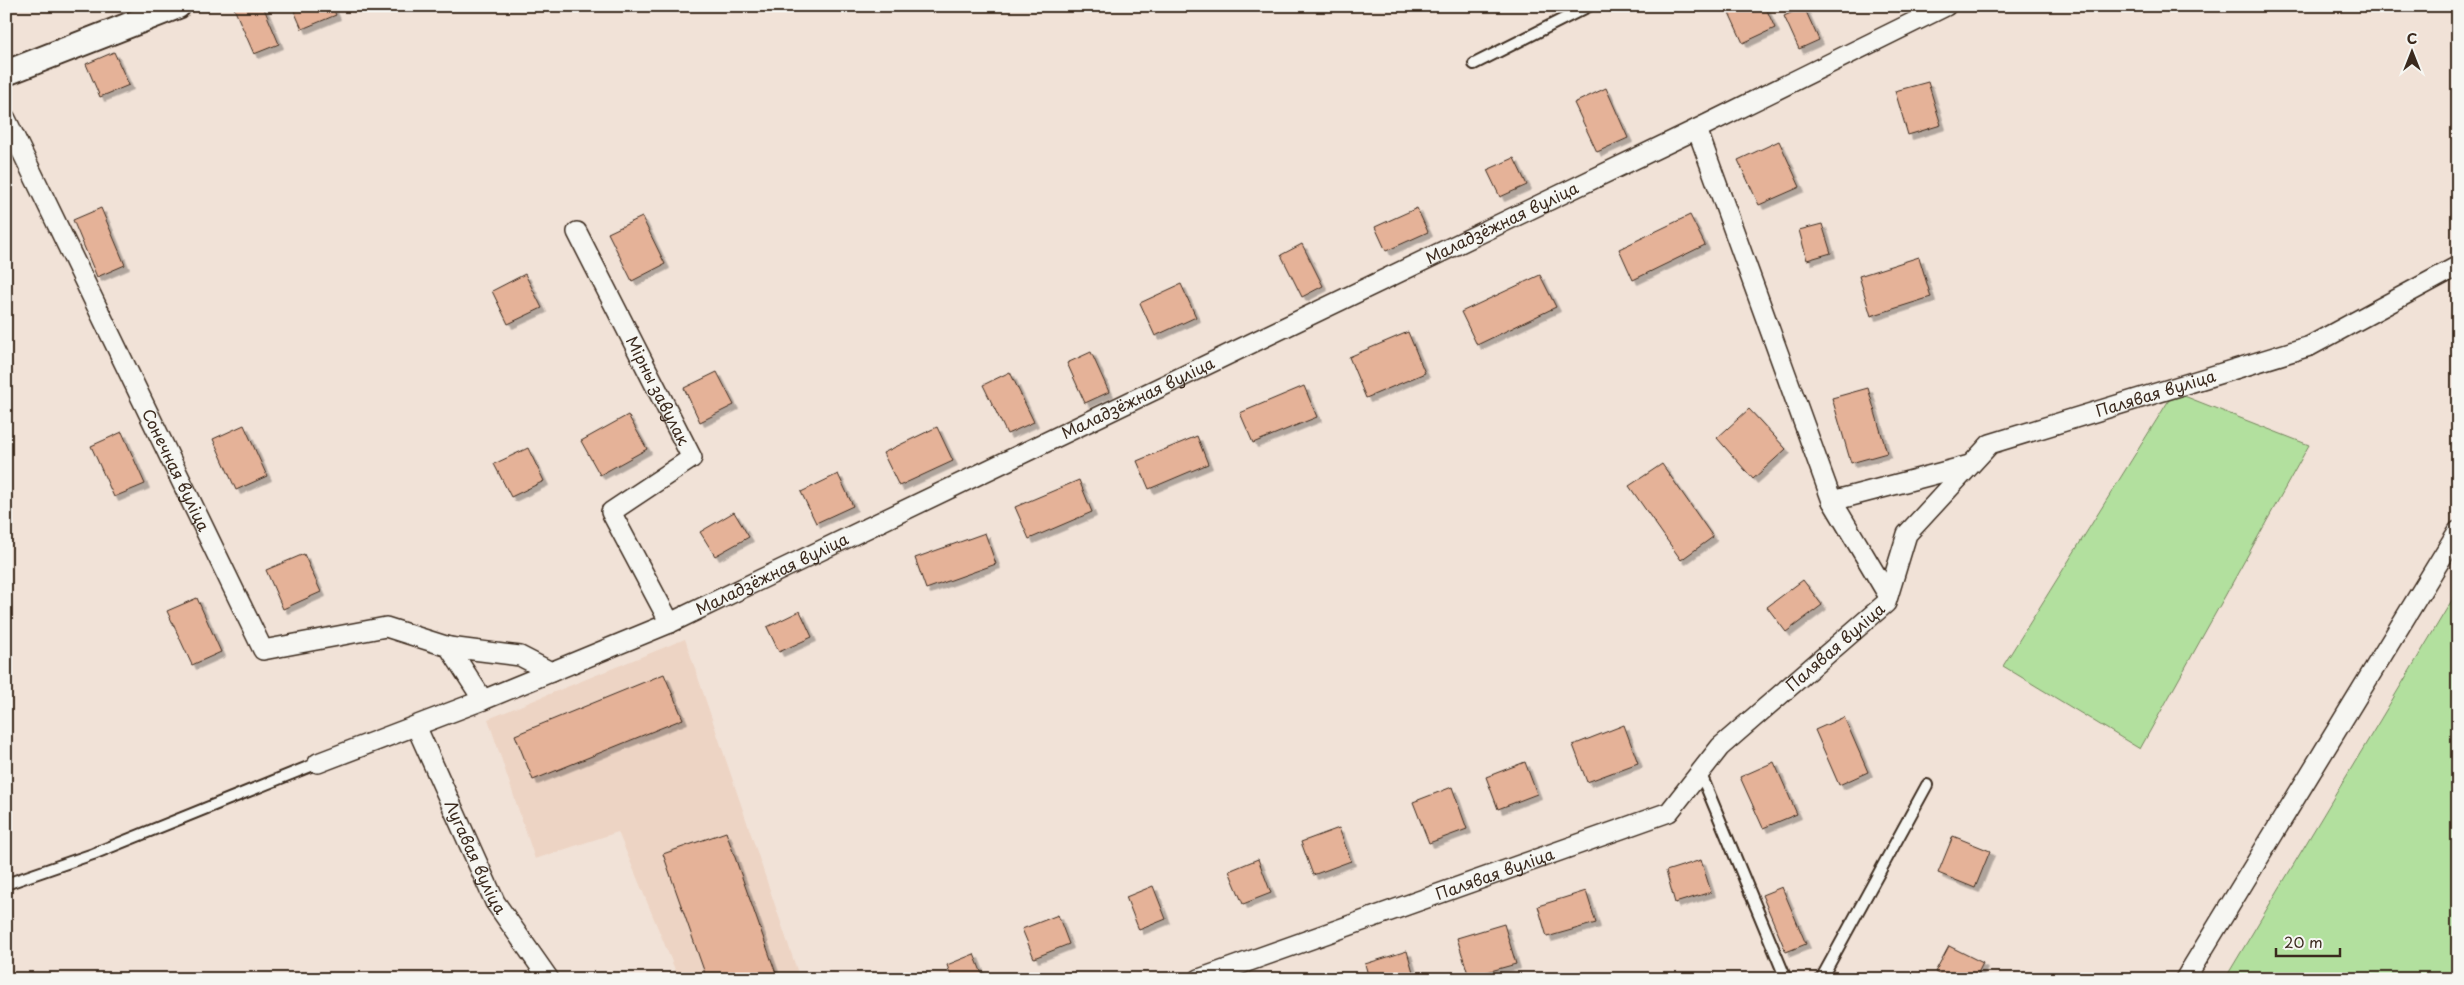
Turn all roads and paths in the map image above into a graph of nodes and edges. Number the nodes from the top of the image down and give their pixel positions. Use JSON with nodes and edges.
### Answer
{"nodes":[{"id":1,"x":178,"y":6,"type":"edge"},
{"id":2,"x":1589,"y":6,"type":"edge"},
{"id":3,"x":1946,"y":6,"type":"edge"},
{"id":4,"x":1474,"y":64,"type":"dead end"},
{"id":5,"x":6,"y":73,"type":"edge"},
{"id":6,"x":6,"y":119,"type":"edge"},
{"id":7,"x":1697,"y":130,"type":"junction"},
{"id":8,"x":577,"y":232,"type":"dead end"},
{"id":9,"x":2458,"y":266,"type":"edge"},
{"id":10,"x":1970,"y":465,"type":"junction"},
{"id":11,"x":1832,"y":501,"type":"junction"},
{"id":12,"x":2458,"y":532,"type":"edge"},
{"id":13,"x":1888,"y":595,"type":"junction"},
{"id":14,"x":670,"y":622,"type":"junction"},
{"id":15,"x":449,"y":647,"type":"junction"},
{"id":16,"x":551,"y":672,"type":"junction"},
{"id":17,"x":483,"y":700,"type":"junction"},
{"id":18,"x":416,"y":726,"type":"junction"},
{"id":19,"x":318,"y":763,"type":"joint"},
{"id":20,"x":1700,"y":772,"type":"junction"},
{"id":21,"x":1927,"y":785,"type":"dead end"},
{"id":22,"x":6,"y":884,"type":"edge"},
{"id":23,"x":548,"y":979,"type":"edge"},
{"id":24,"x":1199,"y":979,"type":"edge"},
{"id":25,"x":1786,"y":979,"type":"edge"},
{"id":26,"x":1820,"y":979,"type":"edge"},
{"id":27,"x":2185,"y":979,"type":"edge"}],
"edges":[{"from":1,"to":5,"type":"street"},
{"from":2,"to":4,"type":"lane"},
{"from":3,"to":7,"type":"street","name":"Маладзёжная вуліца"},
{"from":6,"to":15,"type":"street","name":"Сонечная вуліца"},
{"from":7,"to":11,"type":"street"},
{"from":7,"to":14,"type":"street","name":"Маладзёжная вуліца"},
{"from":8,"to":14,"type":"street","name":"Мірны завулак"},
{"from":9,"to":10,"type":"street","name":"Палявая вуліца"},
{"from":10,"to":11,"type":"street"},
{"from":10,"to":13,"type":"street","name":"Палявая вуліца"},
{"from":11,"to":13,"type":"street"},
{"from":12,"to":27,"type":"street"},
{"from":13,"to":20,"type":"street","name":"Палявая вуліца"},
{"from":14,"to":16,"type":"street","name":"Маладзёжная вуліца"},
{"from":15,"to":16,"type":"street","name":"Сонечная вуліца"},
{"from":15,"to":17,"type":"street"},
{"from":16,"to":17,"type":"street","name":"Маладзёжная вуліца"},
{"from":17,"to":18,"type":"street","name":"Маладзёжная вуліца"},
{"from":18,"to":19,"type":"street","name":"Маладзёжная вуліца"},
{"from":18,"to":23,"type":"street","name":"Лугавая вуліца"},
{"from":19,"to":22,"type":"lane"},
{"from":20,"to":24,"type":"street","name":"Палявая вуліца"},
{"from":20,"to":25,"type":"lane"},
{"from":21,"to":26,"type":"lane"}]}
